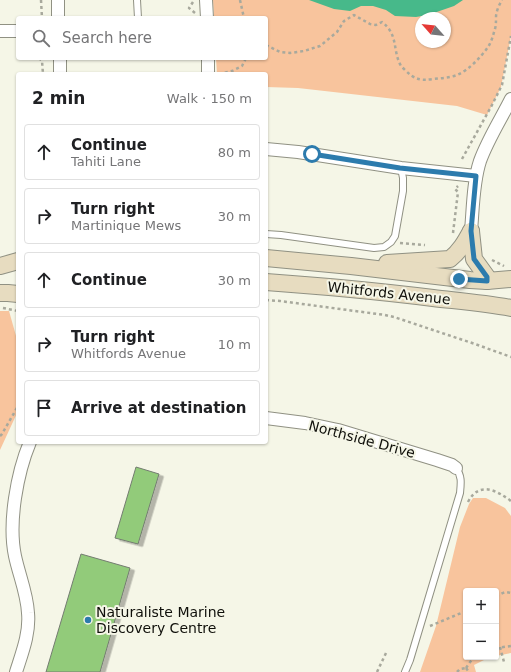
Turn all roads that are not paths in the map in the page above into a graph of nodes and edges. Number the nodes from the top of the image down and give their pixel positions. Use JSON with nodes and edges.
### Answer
{"nodes":[{"id":1,"x":58,"y":0,"type":"edge"},
{"id":2,"x":137,"y":0,"type":"edge"},
{"id":3,"x":206,"y":0,"type":"edge"},
{"id":4,"x":58,"y":16,"type":"edge"},
{"id":5,"x":138,"y":16,"type":"edge"},
{"id":6,"x":207,"y":16,"type":"edge"},
{"id":7,"x":0,"y":31,"type":"edge"},
{"id":8,"x":16,"y":31,"type":"edge"},
{"id":9,"x":60,"y":60,"type":"edge"},
{"id":10,"x":208,"y":60,"type":"edge"},
{"id":11,"x":60,"y":72,"type":"edge"},
{"id":12,"x":208,"y":72,"type":"edge"},
{"id":13,"x":511,"y":99,"type":"edge"},
{"id":14,"x":268,"y":149,"type":"edge"},
{"id":15,"x":400,"y":168,"type":"junction"},
{"id":16,"x":476,"y":176,"type":"junction"},
{"id":17,"x":471,"y":231,"type":"junction"},
{"id":18,"x":268,"y":234,"type":"edge"},
{"id":19,"x":268,"y":258,"type":"edge"},
{"id":20,"x":16,"y":262,"type":"edge"},
{"id":21,"x":0,"y":266,"type":"edge"},
{"id":22,"x":351,"y":266,"type":"junction"},
{"id":23,"x":511,"y":280,"type":"edge"},
{"id":24,"x":487,"y":281,"type":"junction"},
{"id":25,"x":268,"y":282,"type":"edge"},
{"id":26,"x":0,"y":293,"type":"edge"},
{"id":27,"x":16,"y":294,"type":"edge"},
{"id":28,"x":511,"y":308,"type":"edge"},
{"id":29,"x":268,"y":418,"type":"edge"},
{"id":30,"x":29,"y":444,"type":"edge"},
{"id":31,"x":456,"y":468,"type":"joint"},
{"id":32,"x":16,"y":672,"type":"edge"},
{"id":33,"x":405,"y":672,"type":"edge"}],
"edges":[{"from":1,"to":4,"type":"street"},
{"from":2,"to":5,"type":"lane"},
{"from":3,"to":6,"type":"street"},
{"from":7,"to":8,"type":"street"},
{"from":9,"to":11,"type":"street"},
{"from":10,"to":12,"type":"street"},
{"from":13,"to":16,"type":"street"},
{"from":14,"to":15,"type":"street"},
{"from":15,"to":16,"type":"street"},
{"from":15,"to":18,"type":"lane"},
{"from":16,"to":17,"type":"street"},
{"from":17,"to":22,"type":"main road"},
{"from":17,"to":24,"type":"main road"},
{"from":19,"to":22,"type":"main road","name":"Whitfords Avenue"},
{"from":20,"to":21,"type":"main road"},
{"from":22,"to":24,"type":"main road","name":"Whitfords Avenue"},
{"from":23,"to":24,"type":"main road","name":"Whitfords Avenue"},
{"from":25,"to":28,"type":"main road","name":"Whitfords Avenue"},
{"from":26,"to":27,"type":"main road"},
{"from":29,"to":31,"type":"street","name":"Northside Drive"},
{"from":30,"to":32,"type":"street"},
{"from":31,"to":33,"type":"lane"}]}
